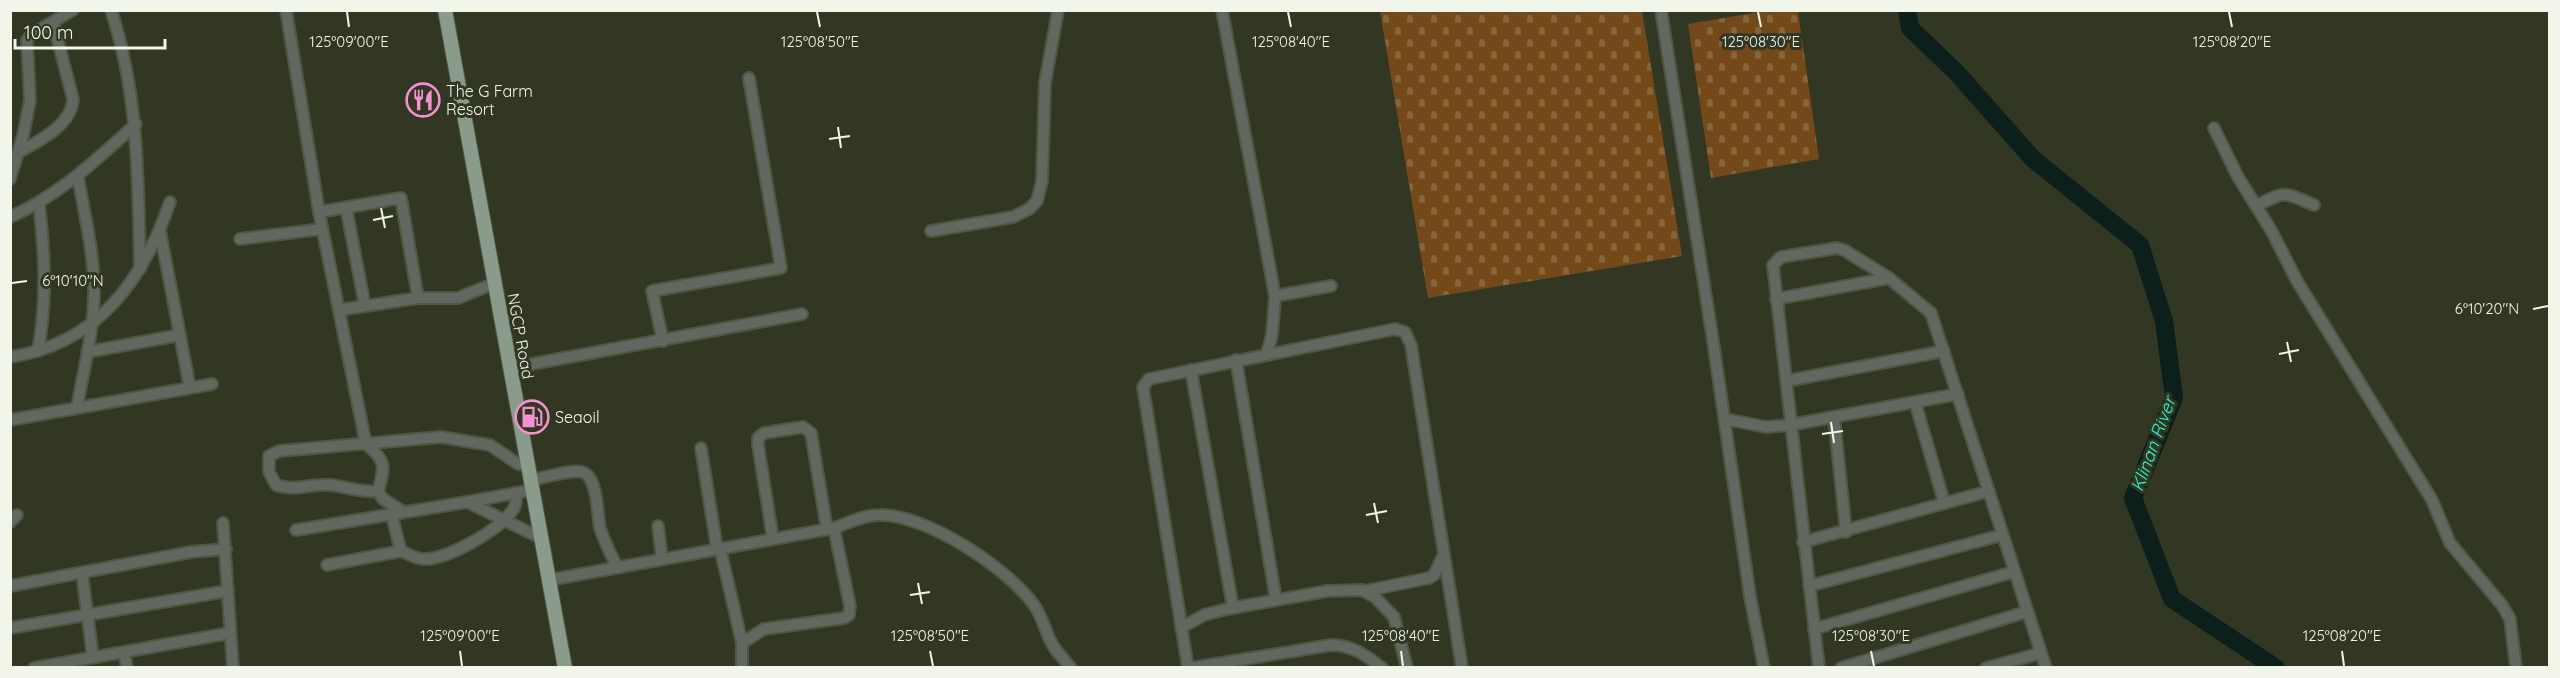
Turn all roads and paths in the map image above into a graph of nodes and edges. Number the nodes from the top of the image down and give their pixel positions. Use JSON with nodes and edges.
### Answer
{"nodes":[{"id":1,"x":73,"y":10,"type":"edge"},
{"id":2,"x":111,"y":10,"type":"edge"},
{"id":3,"x":286,"y":10,"type":"edge"},
{"id":4,"x":445,"y":10,"type":"edge"},
{"id":5,"x":1058,"y":10,"type":"edge"},
{"id":6,"x":1222,"y":10,"type":"edge"},
{"id":7,"x":1661,"y":10,"type":"edge"},
{"id":8,"x":53,"y":22,"type":"junction"},
{"id":9,"x":749,"y":78,"type":"dead end"},
{"id":10,"x":136,"y":124,"type":"junction"},
{"id":11,"x":2214,"y":128,"type":"dead end"},
{"id":12,"x":19,"y":153,"type":"junction"},
{"id":13,"x":78,"y":177,"type":"junction"},
{"id":14,"x":10,"y":179,"type":"edge"},
{"id":15,"x":170,"y":202,"type":"dead end"},
{"id":16,"x":39,"y":204,"type":"junction"},
{"id":17,"x":2314,"y":205,"type":"dead end"},
{"id":18,"x":2256,"y":206,"type":"junction"},
{"id":19,"x":346,"y":207,"type":"junction"},
{"id":20,"x":319,"y":212,"type":"junction"},
{"id":21,"x":10,"y":217,"type":"edge"},
{"id":22,"x":322,"y":230,"type":"junction"},
{"id":23,"x":160,"y":231,"type":"junction"},
{"id":24,"x":931,"y":231,"type":"dead end"},
{"id":25,"x":240,"y":239,"type":"dead end"},
{"id":26,"x":140,"y":269,"type":"junction"},
{"id":27,"x":1889,"y":278,"type":"junction"},
{"id":28,"x":495,"y":283,"type":"junction"},
{"id":29,"x":1331,"y":286,"type":"dead end"},
{"id":30,"x":1275,"y":296,"type":"junction"},
{"id":31,"x":418,"y":298,"type":"junction"},
{"id":32,"x":1776,"y":299,"type":"junction"},
{"id":33,"x":365,"y":306,"type":"junction"},
{"id":34,"x":339,"y":310,"type":"junction"},
{"id":35,"x":802,"y":314,"type":"dead end"},
{"id":36,"x":92,"y":324,"type":"junction"},
{"id":37,"x":180,"y":335,"type":"junction"},
{"id":38,"x":663,"y":341,"type":"junction"},
{"id":39,"x":38,"y":351,"type":"junction"},
{"id":40,"x":1944,"y":351,"type":"junction"},
{"id":41,"x":87,"y":352,"type":"junction"},
{"id":42,"x":1267,"y":353,"type":"junction"},
{"id":43,"x":10,"y":357,"type":"edge"},
{"id":44,"x":1236,"y":360,"type":"junction"},
{"id":45,"x":510,"y":368,"type":"junction"},
{"id":46,"x":1191,"y":370,"type":"junction"},
{"id":47,"x":1786,"y":381,"type":"junction"},
{"id":48,"x":212,"y":384,"type":"dead end"},
{"id":49,"x":190,"y":388,"type":"junction"},
{"id":50,"x":1958,"y":394,"type":"junction"},
{"id":51,"x":1915,"y":402,"type":"junction"},
{"id":52,"x":77,"y":408,"type":"junction"},
{"id":53,"x":1834,"y":417,"type":"junction"},
{"id":54,"x":1725,"y":419,"type":"junction"},
{"id":55,"x":10,"y":420,"type":"edge"},
{"id":56,"x":1790,"y":425,"type":"junction"},
{"id":57,"x":390,"y":441,"type":"junction"},
{"id":58,"x":366,"y":444,"type":"junction"},
{"id":59,"x":701,"y":448,"type":"dead end"},
{"id":60,"x":379,"y":455,"type":"junction"},
{"id":61,"x":528,"y":465,"type":"junction"},
{"id":62,"x":531,"y":485,"type":"junction"},
{"id":63,"x":378,"y":491,"type":"junction"},
{"id":64,"x":1989,"y":491,"type":"junction"},
{"id":65,"x":516,"y":493,"type":"junction"},
{"id":66,"x":467,"y":502,"type":"junction"},
{"id":67,"x":1944,"y":502,"type":"junction"},
{"id":68,"x":396,"y":512,"type":"junction"},
{"id":69,"x":502,"y":520,"type":"junction"},
{"id":70,"x":223,"y":523,"type":"dead end"},
{"id":71,"x":658,"y":526,"type":"dead end"},
{"id":72,"x":831,"y":528,"type":"junction"},
{"id":73,"x":296,"y":530,"type":"dead end"},
{"id":74,"x":1846,"y":532,"type":"junction"},
{"id":75,"x":2002,"y":535,"type":"junction"},
{"id":76,"x":541,"y":538,"type":"junction"},
{"id":77,"x":773,"y":539,"type":"junction"},
{"id":78,"x":1803,"y":542,"type":"junction"},
{"id":79,"x":226,"y":549,"type":"junction"},
{"id":80,"x":719,"y":549,"type":"junction"},
{"id":81,"x":401,"y":551,"type":"junction"},
{"id":82,"x":1444,"y":554,"type":"junction"},
{"id":83,"x":662,"y":559,"type":"junction"},
{"id":84,"x":327,"y":565,"type":"dead end"},
{"id":85,"x":617,"y":567,"type":"junction"},
{"id":86,"x":2013,"y":572,"type":"junction"},
{"id":87,"x":82,"y":573,"type":"junction"},
{"id":88,"x":549,"y":580,"type":"junction"},
{"id":89,"x":10,"y":586,"type":"edge"},
{"id":90,"x":1809,"y":586,"type":"junction"},
{"id":91,"x":227,"y":591,"type":"junction"},
{"id":92,"x":1365,"y":591,"type":"junction"},
{"id":93,"x":1276,"y":600,"type":"junction"},
{"id":94,"x":1233,"y":608,"type":"junction"},
{"id":95,"x":2026,"y":612,"type":"junction"},
{"id":96,"x":88,"y":614,"type":"junction"},
{"id":97,"x":10,"y":628,"type":"edge"},
{"id":98,"x":1181,"y":628,"type":"junction"},
{"id":99,"x":1814,"y":629,"type":"junction"},
{"id":100,"x":230,"y":633,"type":"junction"},
{"id":101,"x":742,"y":643,"type":"junction"},
{"id":102,"x":124,"y":652,"type":"junction"},
{"id":103,"x":2041,"y":653,"type":"junction"},
{"id":104,"x":93,"y":657,"type":"junction"},
{"id":105,"x":58,"y":666,"type":"edge"},
{"id":106,"x":34,"y":668,"type":"edge"},
{"id":107,"x":127,"y":668,"type":"edge"},
{"id":108,"x":233,"y":668,"type":"edge"},
{"id":109,"x":565,"y":668,"type":"edge"},
{"id":110,"x":742,"y":668,"type":"edge"},
{"id":111,"x":1071,"y":668,"type":"edge"},
{"id":112,"x":1190,"y":668,"type":"edge"},
{"id":113,"x":1382,"y":668,"type":"edge"},
{"id":114,"x":1407,"y":668,"type":"edge"},
{"id":115,"x":1462,"y":668,"type":"edge"},
{"id":116,"x":1764,"y":668,"type":"edge"},
{"id":117,"x":1819,"y":668,"type":"edge"},
{"id":118,"x":1841,"y":668,"type":"edge"},
{"id":119,"x":1986,"y":668,"type":"edge"},
{"id":120,"x":2046,"y":668,"type":"edge"},
{"id":121,"x":2516,"y":668,"type":"edge"}],
"edges":[{"from":1,"to":8,"type":"street"},
{"from":2,"to":10,"type":"street"},
{"from":3,"to":20,"type":"street"},
{"from":4,"to":28,"type":"main road","name":"NGCP Road"},
{"from":5,"to":24,"type":"street"},
{"from":6,"to":30,"type":"street"},
{"from":7,"to":54,"type":"street"},
{"from":8,"to":12,"type":"street"},
{"from":8,"to":12,"type":"street"},
{"from":9,"to":38,"type":"street"},
{"from":10,"to":13,"type":"street"},
{"from":10,"to":26,"type":"street"},
{"from":11,"to":18,"type":"street"},
{"from":12,"to":14,"type":"street"},
{"from":13,"to":16,"type":"street"},
{"from":13,"to":36,"type":"street"},
{"from":15,"to":23,"type":"street"},
{"from":16,"to":21,"type":"street"},
{"from":16,"to":39,"type":"street"},
{"from":17,"to":18,"type":"street"},
{"from":18,"to":121,"type":"street"},
{"from":19,"to":20,"type":"street"},
{"from":19,"to":31,"type":"street"},
{"from":19,"to":33,"type":"street"},
{"from":20,"to":22,"type":"street"},
{"from":22,"to":25,"type":"street"},
{"from":22,"to":34,"type":"street"},
{"from":23,"to":26,"type":"street"},
{"from":23,"to":37,"type":"street"},
{"from":26,"to":36,"type":"street"},
{"from":27,"to":32,"type":"street"},
{"from":27,"to":32,"type":"street"},
{"from":27,"to":40,"type":"street"},
{"from":28,"to":31,"type":"street"},
{"from":28,"to":45,"type":"main road","name":"NGCP Road"},
{"from":29,"to":30,"type":"street"},
{"from":30,"to":42,"type":"street"},
{"from":31,"to":33,"type":"street"},
{"from":32,"to":47,"type":"street"},
{"from":33,"to":34,"type":"street"},
{"from":34,"to":58,"type":"street"},
{"from":35,"to":38,"type":"street"},
{"from":36,"to":39,"type":"street"},
{"from":36,"to":41,"type":"street"},
{"from":37,"to":41,"type":"street"},
{"from":37,"to":49,"type":"street"},
{"from":38,"to":45,"type":"street"},
{"from":39,"to":43,"type":"street"},
{"from":40,"to":47,"type":"street"},
{"from":40,"to":50,"type":"street"},
{"from":41,"to":52,"type":"street"},
{"from":42,"to":44,"type":"street"},
{"from":42,"to":82,"type":"street"},
{"from":44,"to":46,"type":"street"},
{"from":44,"to":93,"type":"street"},
{"from":45,"to":61,"type":"main road","name":"NGCP Road"},
{"from":46,"to":94,"type":"street"},
{"from":46,"to":98,"type":"street"},
{"from":47,"to":56,"type":"street"},
{"from":48,"to":49,"type":"street"},
{"from":49,"to":52,"type":"street"},
{"from":50,"to":51,"type":"street"},
{"from":50,"to":64,"type":"street"},
{"from":51,"to":53,"type":"street"},
{"from":51,"to":67,"type":"street"},
{"from":52,"to":55,"type":"street"},
{"from":53,"to":56,"type":"street"},
{"from":53,"to":74,"type":"street"},
{"from":54,"to":56,"type":"street"},
{"from":54,"to":116,"type":"street"},
{"from":56,"to":78,"type":"street"},
{"from":57,"to":58,"type":"street"},
{"from":57,"to":60,"type":"street"},
{"from":57,"to":61,"type":"street"},
{"from":58,"to":60,"type":"street"},
{"from":58,"to":63,"type":"street"},
{"from":59,"to":80,"type":"street"},
{"from":60,"to":63,"type":"street"},
{"from":61,"to":62,"type":"main road","name":"NGCP Road"},
{"from":62,"to":65,"type":"street"},
{"from":62,"to":76,"type":"main road","name":"NGCP Road"},
{"from":62,"to":85,"type":"street"},
{"from":63,"to":68,"type":"street"},
{"from":64,"to":67,"type":"street"},
{"from":64,"to":75,"type":"street"},
{"from":65,"to":66,"type":"street"},
{"from":65,"to":69,"type":"street"},
{"from":66,"to":68,"type":"street"},
{"from":66,"to":69,"type":"street"},
{"from":67,"to":74,"type":"street"},
{"from":68,"to":73,"type":"street"},
{"from":68,"to":81,"type":"street"},
{"from":69,"to":76,"type":"street"},
{"from":69,"to":81,"type":"street"},
{"from":70,"to":79,"type":"street"},
{"from":71,"to":83,"type":"street"},
{"from":72,"to":77,"type":"street"},
{"from":72,"to":77,"type":"street"},
{"from":72,"to":101,"type":"street"},
{"from":72,"to":111,"type":"street"},
{"from":74,"to":78,"type":"street"},
{"from":75,"to":86,"type":"street"},
{"from":75,"to":90,"type":"street"},
{"from":76,"to":88,"type":"main road","name":"NGCP Road"},
{"from":77,"to":80,"type":"street"},
{"from":78,"to":90,"type":"street"},
{"from":79,"to":87,"type":"street"},
{"from":79,"to":91,"type":"street"},
{"from":80,"to":83,"type":"street"},
{"from":80,"to":101,"type":"street"},
{"from":81,"to":84,"type":"street"},
{"from":82,"to":92,"type":"street"},
{"from":82,"to":115,"type":"street"},
{"from":83,"to":85,"type":"street"},
{"from":85,"to":88,"type":"street"},
{"from":86,"to":95,"type":"street"},
{"from":86,"to":99,"type":"street"},
{"from":87,"to":89,"type":"street"},
{"from":87,"to":96,"type":"street"},
{"from":88,"to":109,"type":"main road","name":"NGCP Road"},
{"from":90,"to":99,"type":"street"},
{"from":91,"to":96,"type":"street"},
{"from":91,"to":100,"type":"street"},
{"from":92,"to":93,"type":"street"},
{"from":92,"to":114,"type":"street"},
{"from":93,"to":94,"type":"street"},
{"from":94,"to":98,"type":"street"},
{"from":95,"to":103,"type":"street"},
{"from":95,"to":118,"type":"street"},
{"from":96,"to":97,"type":"street"},
{"from":96,"to":104,"type":"street"},
{"from":98,"to":112,"type":"street"},
{"from":99,"to":117,"type":"street"},
{"from":100,"to":102,"type":"street"},
{"from":100,"to":108,"type":"street"},
{"from":101,"to":110,"type":"street"},
{"from":102,"to":104,"type":"street"},
{"from":102,"to":107,"type":"street"},
{"from":103,"to":119,"type":"street"},
{"from":103,"to":120,"type":"street"},
{"from":104,"to":105,"type":"street"},
{"from":105,"to":106,"type":"street"},
{"from":112,"to":113,"type":"street"}]}
